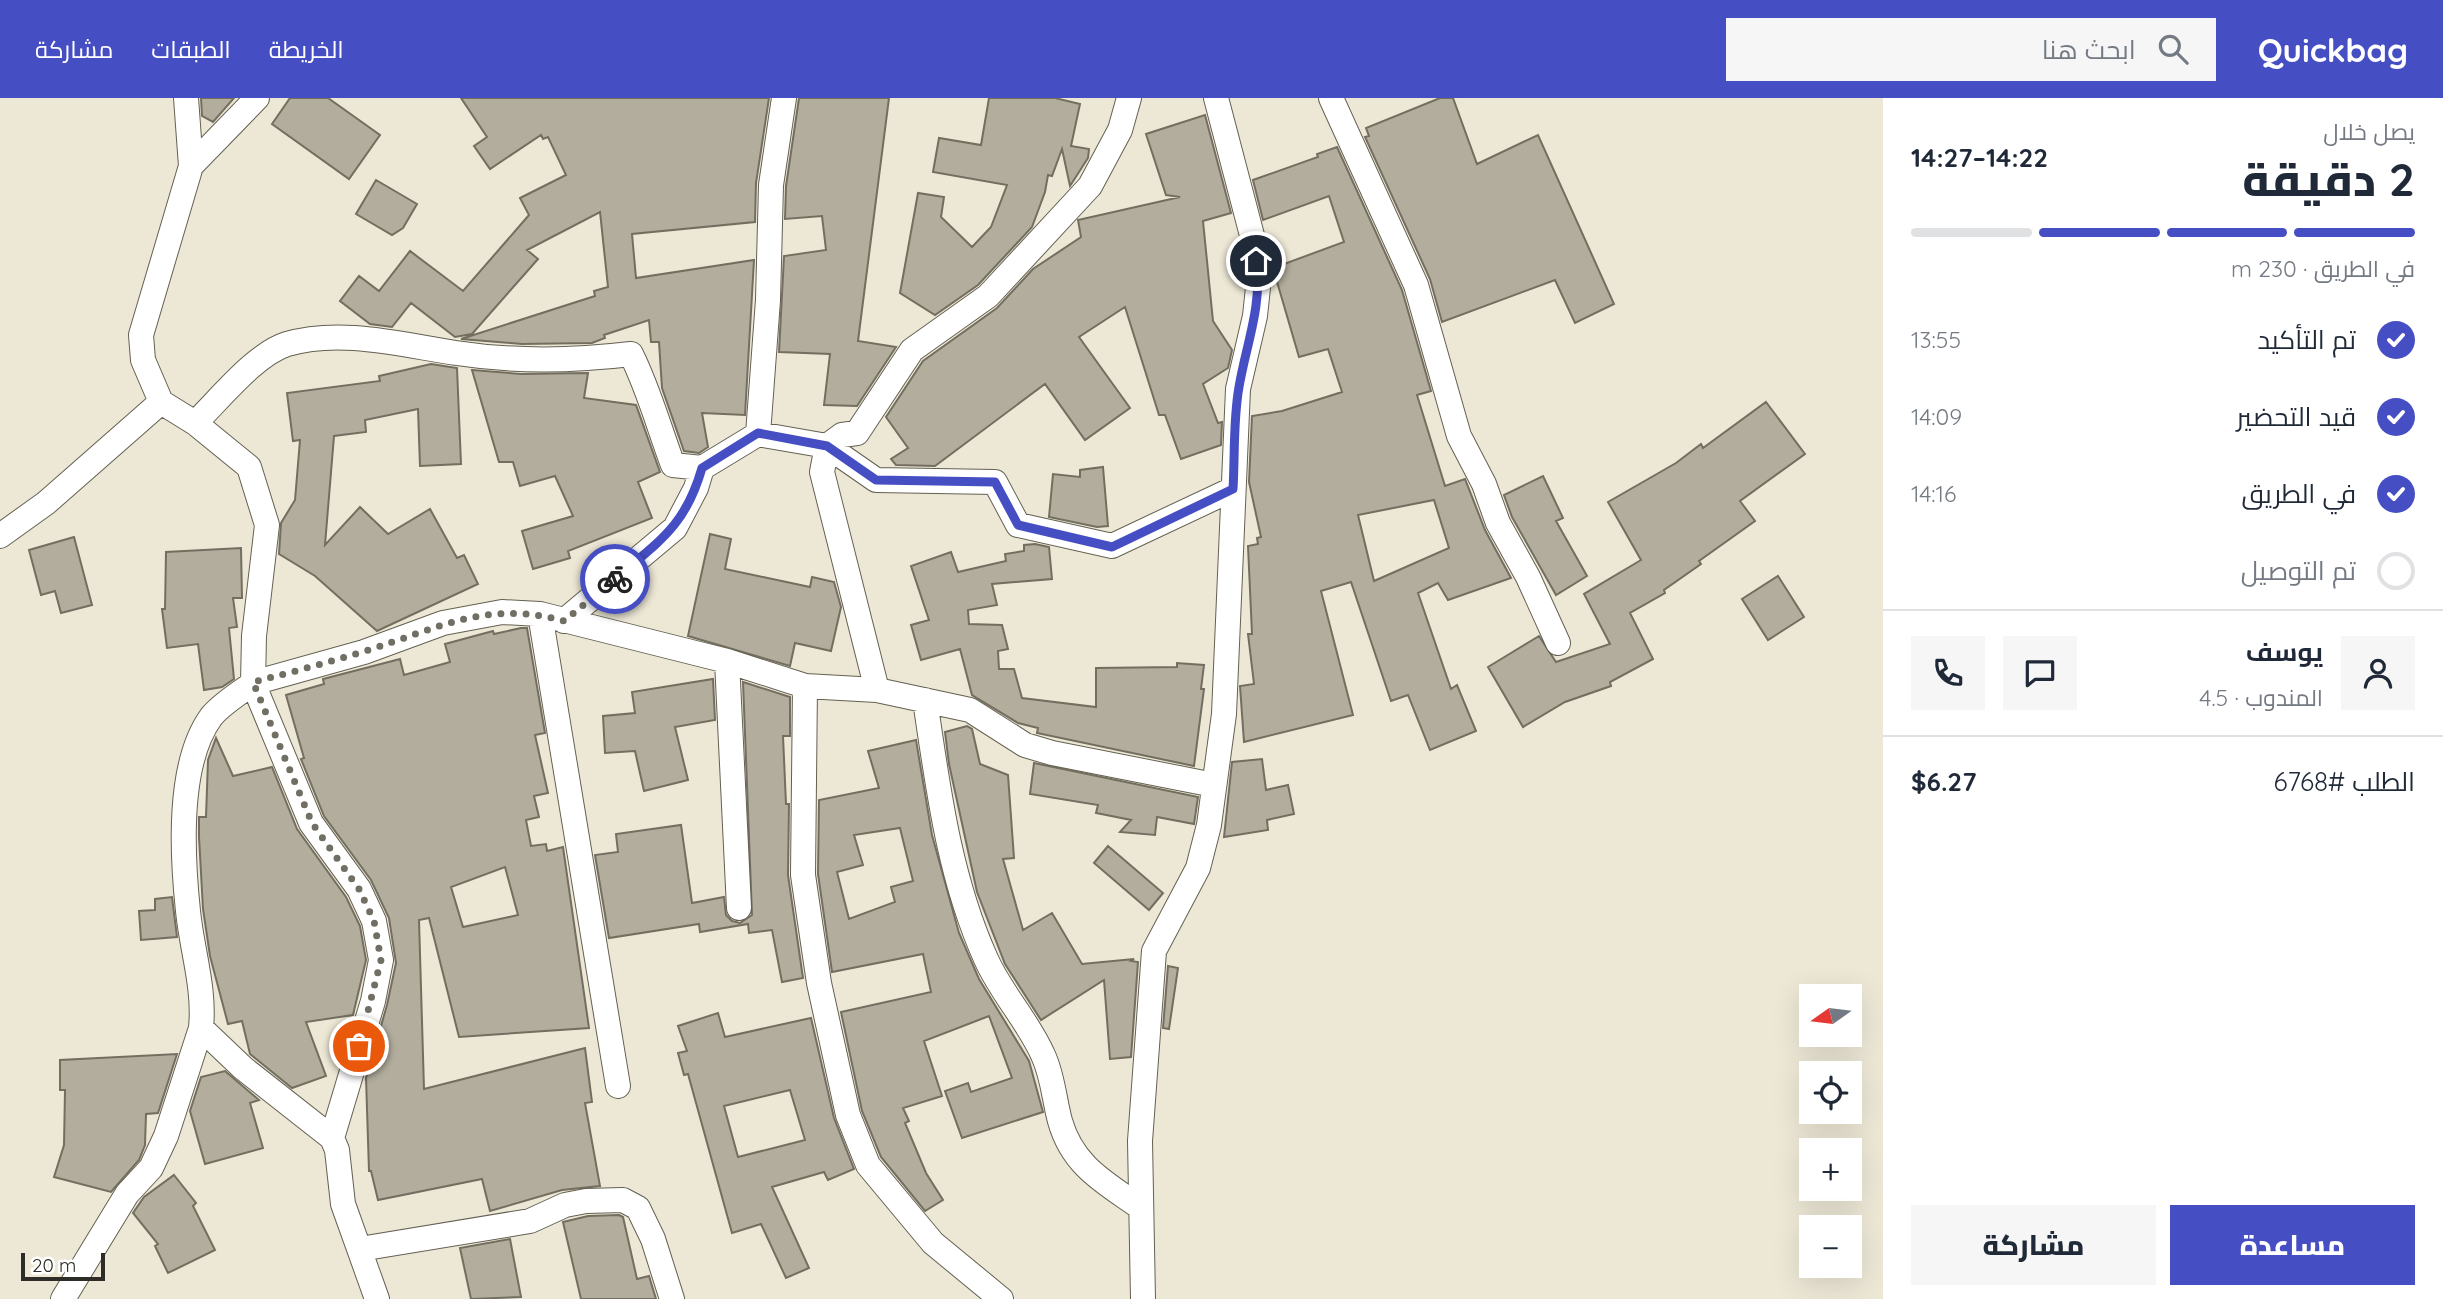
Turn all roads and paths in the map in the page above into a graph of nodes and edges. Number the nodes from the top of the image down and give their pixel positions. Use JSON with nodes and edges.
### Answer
{"nodes":[{"id":1,"x":186,"y":98,"type":"edge"},
{"id":2,"x":257,"y":98,"type":"edge"},
{"id":3,"x":784,"y":98,"type":"edge"},
{"id":4,"x":1129,"y":98,"type":"edge"},
{"id":5,"x":1216,"y":98,"type":"edge"},
{"id":6,"x":1331,"y":98,"type":"edge"},
{"id":7,"x":191,"y":166,"type":"junction"},
{"id":8,"x":162,"y":402,"type":"junction"},
{"id":9,"x":195,"y":423,"type":"junction"},
{"id":10,"x":758,"y":433,"type":"junction"},
{"id":11,"x":827,"y":446,"type":"junction"},
{"id":12,"x":702,"y":468,"type":"junction"},
{"id":13,"x":1233,"y":489,"type":"junction"},
{"id":14,"x":0,"y":536,"type":"edge"},
{"id":15,"x":540,"y":614,"type":"junction"},
{"id":16,"x":564,"y":621,"type":"junction"},
{"id":17,"x":1558,"y":643,"type":"dead end"},
{"id":18,"x":727,"y":661,"type":"junction"},
{"id":19,"x":253,"y":682,"type":"junction"},
{"id":20,"x":805,"y":686,"type":"junction"},
{"id":21,"x":877,"y":690,"type":"junction"},
{"id":22,"x":925,"y":701,"type":"junction"},
{"id":23,"x":1214,"y":785,"type":"junction"},
{"id":24,"x":739,"y":908,"type":"dead end"},
{"id":25,"x":201,"y":1028,"type":"junction"},
{"id":26,"x":618,"y":1086,"type":"dead end"},
{"id":27,"x":332,"y":1138,"type":"junction"},
{"id":28,"x":1141,"y":1208,"type":"junction"},
{"id":29,"x":360,"y":1250,"type":"junction"},
{"id":30,"x":63,"y":1299,"type":"edge"},
{"id":31,"x":377,"y":1299,"type":"edge"},
{"id":32,"x":672,"y":1299,"type":"edge"},
{"id":33,"x":1001,"y":1299,"type":"edge"},
{"id":34,"x":1143,"y":1299,"type":"edge"}],
"edges":[{"from":1,"to":7,"type":"street"},
{"from":2,"to":7,"type":"street"},
{"from":3,"to":10,"type":"street"},
{"from":4,"to":11,"type":"street"},
{"from":5,"to":13,"type":"street"},
{"from":6,"to":17,"type":"street"},
{"from":7,"to":8,"type":"street"},
{"from":8,"to":9,"type":"street"},
{"from":8,"to":14,"type":"street"},
{"from":9,"to":12,"type":"street"},
{"from":9,"to":19,"type":"street"},
{"from":10,"to":11,"type":"street"},
{"from":10,"to":12,"type":"street"},
{"from":11,"to":13,"type":"street"},
{"from":11,"to":21,"type":"street"},
{"from":12,"to":16,"type":"street"},
{"from":13,"to":23,"type":"street"},
{"from":15,"to":16,"type":"street"},
{"from":15,"to":19,"type":"street"},
{"from":15,"to":26,"type":"street"},
{"from":16,"to":18,"type":"street"},
{"from":18,"to":20,"type":"street"},
{"from":18,"to":24,"type":"street"},
{"from":19,"to":25,"type":"street"},
{"from":19,"to":27,"type":"street"},
{"from":20,"to":21,"type":"street"},
{"from":20,"to":33,"type":"street"},
{"from":21,"to":22,"type":"street"},
{"from":22,"to":23,"type":"street"},
{"from":22,"to":28,"type":"street"},
{"from":23,"to":28,"type":"street"},
{"from":25,"to":27,"type":"street"},
{"from":25,"to":30,"type":"street"},
{"from":27,"to":29,"type":"street"},
{"from":28,"to":34,"type":"street"},
{"from":29,"to":31,"type":"street"},
{"from":29,"to":32,"type":"street"}]}
